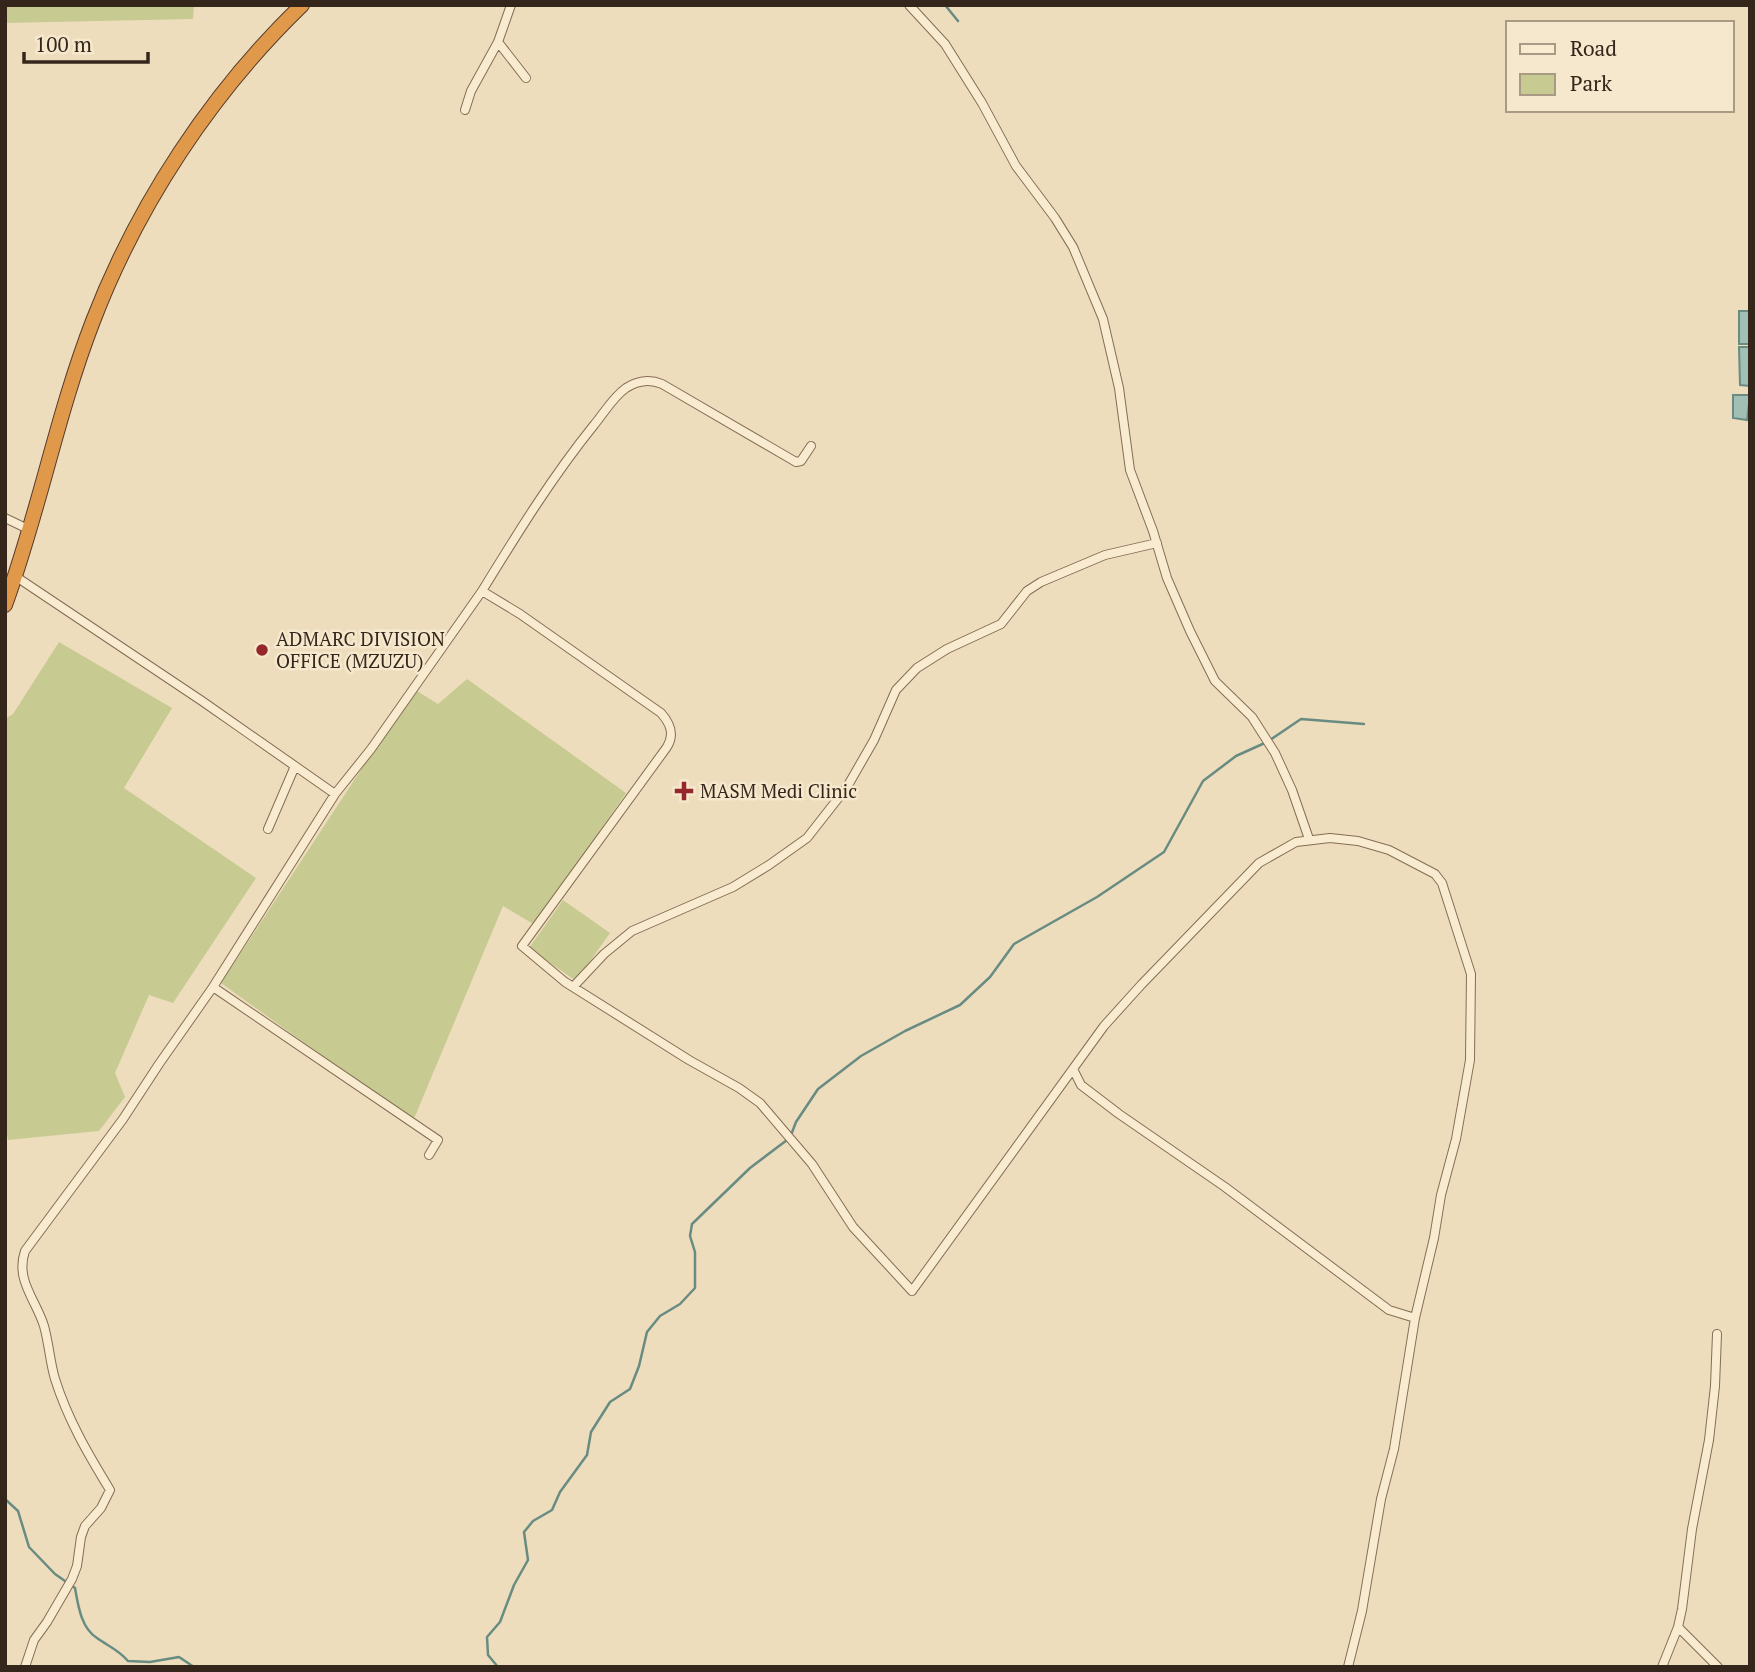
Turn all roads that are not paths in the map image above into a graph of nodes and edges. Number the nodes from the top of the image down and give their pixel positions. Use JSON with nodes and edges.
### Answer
{"nodes":[{"id":1,"x":302,"y":5,"type":"edge"},
{"id":2,"x":511,"y":5,"type":"edge"},
{"id":3,"x":909,"y":5,"type":"edge"},
{"id":4,"x":498,"y":42,"type":"junction"},
{"id":5,"x":526,"y":78,"type":"dead end"},
{"id":6,"x":465,"y":110,"type":"dead end"},
{"id":7,"x":811,"y":446,"type":"dead end"},
{"id":8,"x":5,"y":518,"type":"edge"},
{"id":9,"x":30,"y":530,"type":"junction"},
{"id":10,"x":1157,"y":543,"type":"junction"},
{"id":11,"x":15,"y":576,"type":"junction"},
{"id":12,"x":482,"y":591,"type":"junction"},
{"id":13,"x":5,"y":605,"type":"edge"},
{"id":14,"x":295,"y":766,"type":"junction"},
{"id":15,"x":335,"y":794,"type":"junction"},
{"id":16,"x":268,"y":829,"type":"dead end"},
{"id":17,"x":1309,"y":839,"type":"junction"},
{"id":18,"x":213,"y":987,"type":"junction"},
{"id":19,"x":573,"y":987,"type":"junction"},
{"id":20,"x":1073,"y":1069,"type":"junction"},
{"id":21,"x":429,"y":1154,"type":"dead end"},
{"id":22,"x":1415,"y":1318,"type":"junction"},
{"id":23,"x":1717,"y":1334,"type":"dead end"},
{"id":24,"x":1678,"y":1627,"type":"junction"},
{"id":25,"x":25,"y":1667,"type":"edge"},
{"id":26,"x":1348,"y":1667,"type":"edge"},
{"id":27,"x":1662,"y":1667,"type":"edge"},
{"id":28,"x":1718,"y":1667,"type":"edge"}],
"edges":[{"from":1,"to":9,"type":"highway"},
{"from":2,"to":4,"type":"street"},
{"from":3,"to":10,"type":"street"},
{"from":4,"to":5,"type":"street"},
{"from":4,"to":6,"type":"street"},
{"from":7,"to":12,"type":"street"},
{"from":8,"to":9,"type":"street"},
{"from":9,"to":11,"type":"highway"},
{"from":10,"to":17,"type":"street"},
{"from":10,"to":19,"type":"street"},
{"from":11,"to":13,"type":"highway"},
{"from":11,"to":14,"type":"street"},
{"from":12,"to":15,"type":"street"},
{"from":12,"to":19,"type":"street"},
{"from":14,"to":15,"type":"street"},
{"from":14,"to":16,"type":"street"},
{"from":15,"to":18,"type":"street"},
{"from":17,"to":20,"type":"street"},
{"from":17,"to":22,"type":"street"},
{"from":18,"to":21,"type":"street"},
{"from":18,"to":25,"type":"street"},
{"from":19,"to":20,"type":"street"},
{"from":20,"to":22,"type":"street"},
{"from":22,"to":26,"type":"street"},
{"from":23,"to":24,"type":"street"},
{"from":24,"to":27,"type":"street"},
{"from":24,"to":28,"type":"street"}]}
